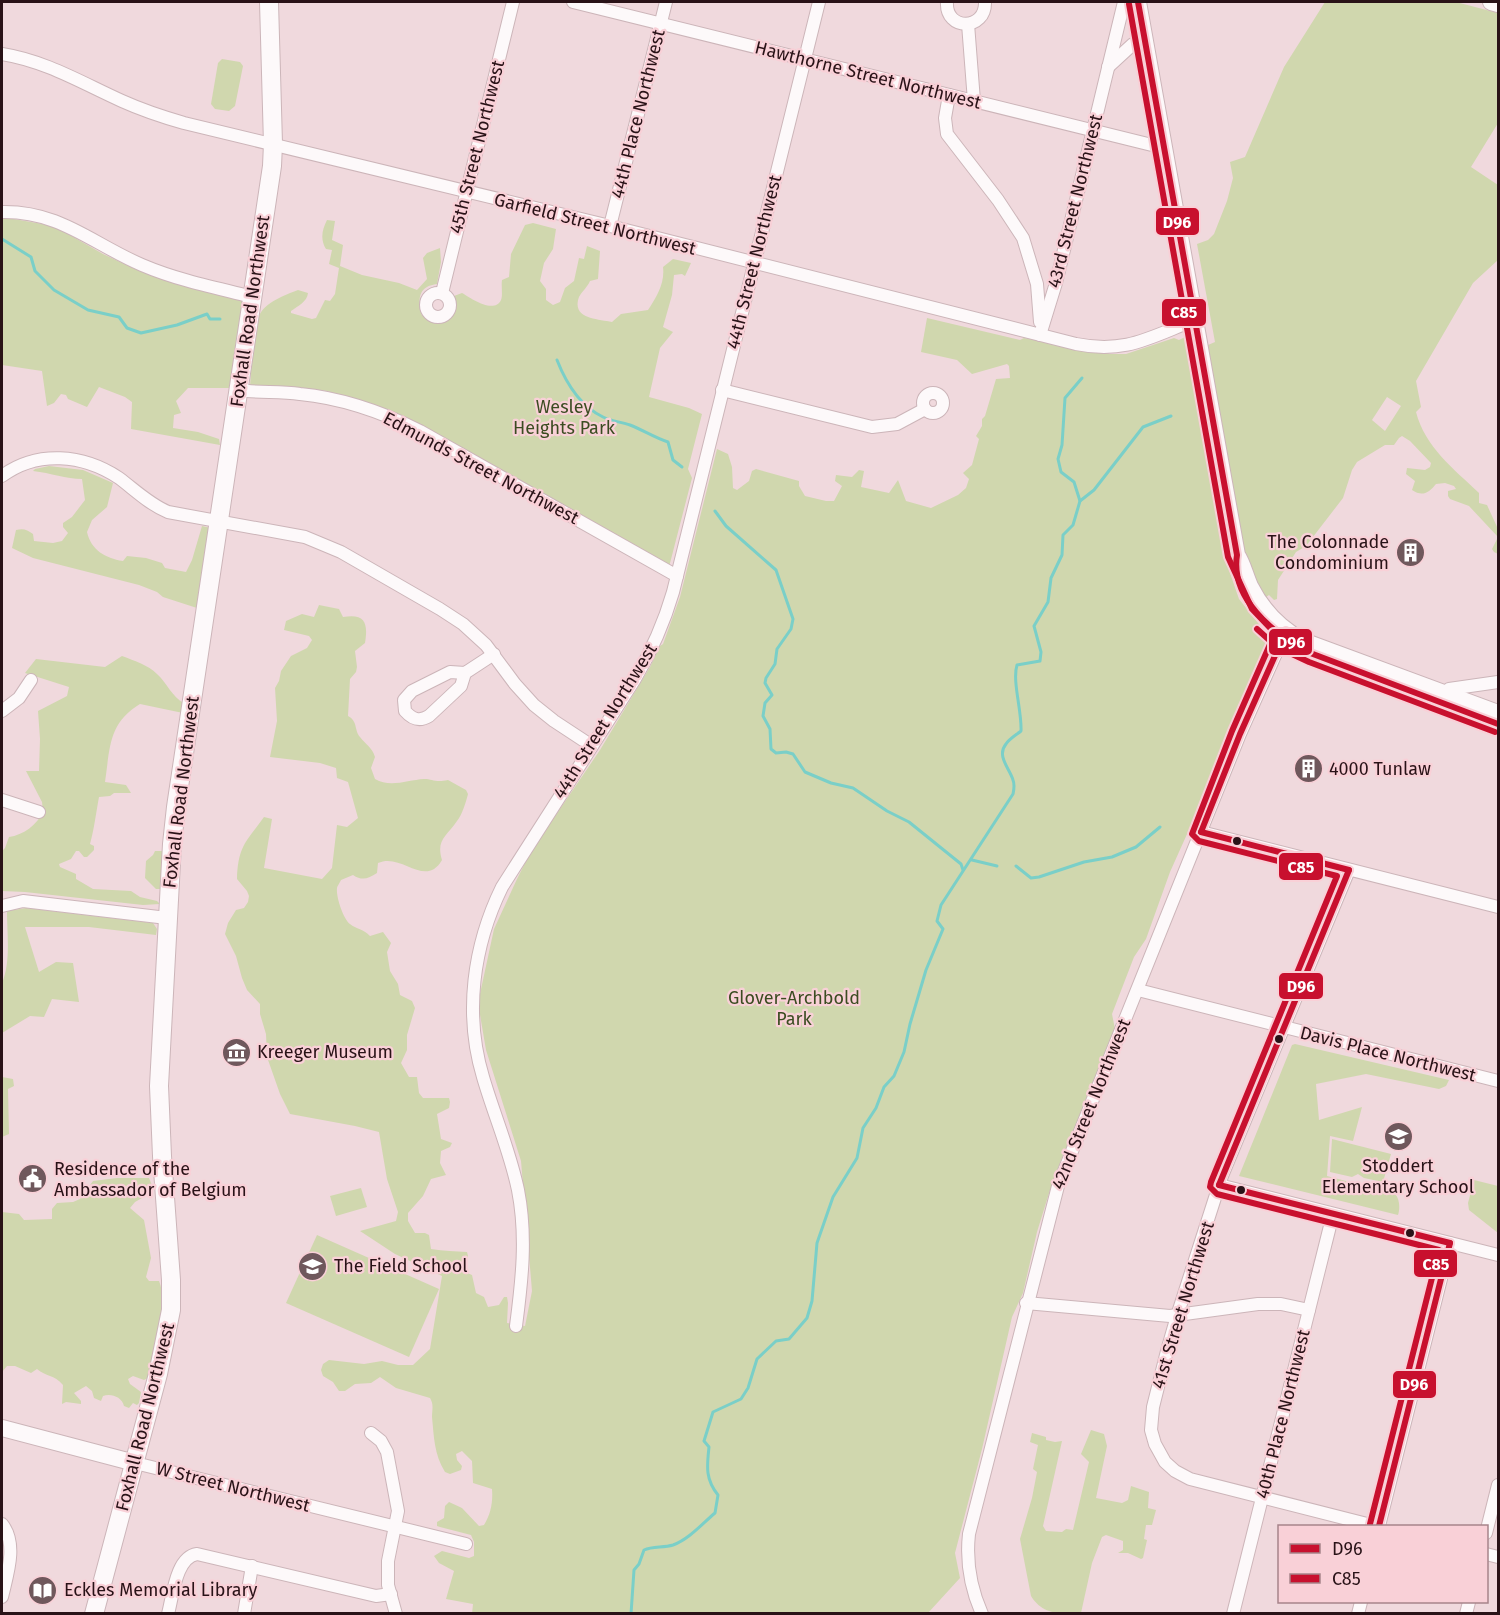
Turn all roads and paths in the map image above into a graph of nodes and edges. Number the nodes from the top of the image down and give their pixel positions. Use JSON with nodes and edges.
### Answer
{"nodes":[{"id":1,"x":269,"y":2,"type":"edge"},
{"id":2,"x":513,"y":2,"type":"edge"},
{"id":3,"x":573,"y":2,"type":"edge"},
{"id":4,"x":666,"y":2,"type":"edge"},
{"id":5,"x":819,"y":2,"type":"edge"},
{"id":6,"x":947,"y":2,"type":"edge"},
{"id":7,"x":985,"y":2,"type":"edge"},
{"id":8,"x":1124,"y":2,"type":"edge"},
{"id":9,"x":1138,"y":2,"type":"edge"},
{"id":10,"x":1491,"y":2,"type":"edge"},
{"id":11,"x":1498,"y":4,"type":"edge"},
{"id":12,"x":661,"y":23,"type":"junction"},
{"id":13,"x":968,"y":24,"type":"junction"},
{"id":14,"x":1145,"y":38,"type":"junction"},
{"id":15,"x":2,"y":54,"type":"edge"},
{"id":16,"x":805,"y":59,"type":"junction"},
{"id":17,"x":1108,"y":66,"type":"junction"},
{"id":18,"x":949,"y":95,"type":"junction"},
{"id":19,"x":974,"y":101,"type":"junction"},
{"id":20,"x":1093,"y":131,"type":"junction"},
{"id":21,"x":273,"y":144,"type":"junction"},
{"id":22,"x":1164,"y":148,"type":"junction"},
{"id":23,"x":466,"y":192,"type":"junction"},
{"id":24,"x":2,"y":212,"type":"edge"},
{"id":25,"x":610,"y":226,"type":"junction"},
{"id":26,"x":754,"y":263,"type":"junction"},
{"id":27,"x":442,"y":293,"type":"dead end"},
{"id":28,"x":253,"y":297,"type":"junction"},
{"id":29,"x":1195,"y":320,"type":"junction"},
{"id":30,"x":1040,"y":335,"type":"junction"},
{"id":31,"x":239,"y":390,"type":"junction"},
{"id":32,"x":722,"y":390,"type":"junction"},
{"id":33,"x":925,"y":409,"type":"dead end"},
{"id":34,"x":2,"y":476,"type":"edge"},
{"id":35,"x":219,"y":522,"type":"junction"},
{"id":36,"x":677,"y":576,"type":"junction"},
{"id":37,"x":1284,"y":635,"type":"junction"},
{"id":38,"x":494,"y":654,"type":"junction"},
{"id":39,"x":465,"y":673,"type":"junction"},
{"id":40,"x":31,"y":680,"type":"dead end"},
{"id":41,"x":1498,"y":682,"type":"edge"},
{"id":42,"x":1443,"y":698,"type":"junction"},
{"id":43,"x":2,"y":711,"type":"edge"},
{"id":44,"x":1498,"y":713,"type":"edge"},
{"id":45,"x":1498,"y":724,"type":"edge"},
{"id":46,"x":592,"y":746,"type":"junction"},
{"id":47,"x":2,"y":800,"type":"edge"},
{"id":48,"x":39,"y":812,"type":"dead end"},
{"id":49,"x":1201,"y":832,"type":"junction"},
{"id":50,"x":1349,"y":870,"type":"junction"},
{"id":51,"x":2,"y":906,"type":"edge"},
{"id":52,"x":1498,"y":907,"type":"edge"},
{"id":53,"x":167,"y":918,"type":"junction"},
{"id":54,"x":1138,"y":990,"type":"junction"},
{"id":55,"x":1284,"y":1028,"type":"junction"},
{"id":56,"x":1498,"y":1081,"type":"edge"},
{"id":57,"x":1219,"y":1185,"type":"junction"},
{"id":58,"x":1333,"y":1214,"type":"junction"},
{"id":59,"x":1450,"y":1243,"type":"junction"},
{"id":60,"x":1498,"y":1255,"type":"edge"},
{"id":61,"x":1026,"y":1303,"type":"junction"},
{"id":62,"x":1309,"y":1310,"type":"junction"},
{"id":63,"x":1177,"y":1316,"type":"junction"},
{"id":64,"x":516,"y":1326,"type":"dead end"},
{"id":65,"x":2,"y":1428,"type":"edge"},
{"id":66,"x":371,"y":1433,"type":"dead end"},
{"id":67,"x":135,"y":1462,"type":"junction"},
{"id":68,"x":1498,"y":1485,"type":"edge"},
{"id":69,"x":1262,"y":1498,"type":"junction"},
{"id":70,"x":2,"y":1524,"type":"edge"},
{"id":71,"x":1369,"y":1525,"type":"edge"},
{"id":72,"x":1378,"y":1525,"type":"edge"},
{"id":73,"x":1488,"y":1525,"type":"edge"},
{"id":74,"x":395,"y":1526,"type":"junction"},
{"id":75,"x":466,"y":1544,"type":"dead end"},
{"id":76,"x":252,"y":1566,"type":"junction"},
{"id":77,"x":2,"y":1591,"type":"edge"},
{"id":78,"x":391,"y":1594,"type":"junction"},
{"id":79,"x":245,"y":1613,"type":"edge"},
{"id":80,"x":94,"y":1614,"type":"edge"},
{"id":81,"x":168,"y":1614,"type":"edge"},
{"id":82,"x":396,"y":1614,"type":"edge"},
{"id":83,"x":982,"y":1614,"type":"edge"},
{"id":84,"x":1233,"y":1614,"type":"edge"}],
"edges":[{"from":1,"to":21,"type":"main road","name":"Foxhall Road Northwest"},
{"from":2,"to":23,"type":"street","name":"45th Street Northwest"},
{"from":3,"to":12,"type":"street","name":"Hawthorne Street Northwest"},
{"from":4,"to":12,"type":"street","name":"44th Place Northwest"},
{"from":5,"to":16,"type":"street","name":"44th Street Northwest"},
{"from":6,"to":13,"type":"street"},
{"from":7,"to":13,"type":"street"},
{"from":8,"to":17,"type":"street","name":"43rd Street Northwest"},
{"from":9,"to":14,"type":"street"},
{"from":10,"to":11,"type":"street"},
{"from":12,"to":16,"type":"street","name":"Hawthorne Street Northwest"},
{"from":12,"to":25,"type":"street","name":"44th Place Northwest"},
{"from":13,"to":19,"type":"street"},
{"from":14,"to":17,"type":"street"},
{"from":14,"to":22,"type":"street"},
{"from":15,"to":21,"type":"street","name":"Garfield Street Northwest"},
{"from":16,"to":18,"type":"street","name":"Hawthorne Street Northwest"},
{"from":16,"to":26,"type":"street","name":"44th Street Northwest"},
{"from":17,"to":20,"type":"street","name":"43rd Street Northwest"},
{"from":18,"to":19,"type":"street","name":"Hawthorne Street Northwest"},
{"from":18,"to":30,"type":"street"},
{"from":19,"to":20,"type":"street","name":"Hawthorne Street Northwest"},
{"from":20,"to":22,"type":"street","name":"Hawthorne Street Northwest"},
{"from":20,"to":30,"type":"street","name":"43rd Street Northwest"},
{"from":21,"to":23,"type":"street","name":"Garfield Street Northwest"},
{"from":21,"to":28,"type":"main road","name":"Foxhall Road Northwest"},
{"from":22,"to":29,"type":"street"},
{"from":23,"to":25,"type":"street","name":"Garfield Street Northwest"},
{"from":23,"to":27,"type":"street","name":"45th Street Northwest"},
{"from":24,"to":28,"type":"street"},
{"from":25,"to":26,"type":"street","name":"Garfield Street Northwest"},
{"from":26,"to":30,"type":"street","name":"Garfield Street Northwest"},
{"from":26,"to":32,"type":"street","name":"44th Street Northwest"},
{"from":28,"to":31,"type":"main road","name":"Foxhall Road Northwest"},
{"from":29,"to":30,"type":"street","name":"Garfield Street Northwest"},
{"from":29,"to":37,"type":"street"},
{"from":31,"to":35,"type":"main road","name":"Foxhall Road Northwest"},
{"from":31,"to":36,"type":"street","name":"Edmunds Street Northwest"},
{"from":32,"to":33,"type":"street"},
{"from":32,"to":36,"type":"street","name":"44th Street Northwest"},
{"from":34,"to":35,"type":"street"},
{"from":35,"to":38,"type":"street"},
{"from":35,"to":53,"type":"main road","name":"Foxhall Road Northwest"},
{"from":36,"to":46,"type":"street","name":"44th Street Northwest"},
{"from":37,"to":42,"type":"street"},
{"from":37,"to":49,"type":"street","name":"42nd Street Northwest"},
{"from":38,"to":39,"type":"street"},
{"from":38,"to":46,"type":"street"},
{"from":39,"to":39,"type":"street"},
{"from":40,"to":43,"type":"street"},
{"from":41,"to":42,"type":"street"},
{"from":42,"to":44,"type":"street"},
{"from":42,"to":45,"type":"street"},
{"from":46,"to":64,"type":"street","name":"44th Street Northwest"},
{"from":47,"to":48,"type":"street"},
{"from":49,"to":50,"type":"street"},
{"from":49,"to":54,"type":"street","name":"42nd Street Northwest"},
{"from":50,"to":52,"type":"street"},
{"from":50,"to":55,"type":"street","name":"41st Street Northwest"},
{"from":51,"to":53,"type":"street"},
{"from":53,"to":67,"type":"main road","name":"Foxhall Road Northwest"},
{"from":54,"to":55,"type":"street","name":"Davis Place Northwest"},
{"from":54,"to":61,"type":"street","name":"42nd Street Northwest"},
{"from":55,"to":56,"type":"street","name":"Davis Place Northwest"},
{"from":55,"to":57,"type":"street","name":"41st Street Northwest"},
{"from":57,"to":58,"type":"street"},
{"from":57,"to":63,"type":"street","name":"41st Street Northwest"},
{"from":58,"to":59,"type":"street"},
{"from":58,"to":62,"type":"street","name":"40th Place Northwest"},
{"from":59,"to":60,"type":"street"},
{"from":59,"to":72,"type":"street"},
{"from":61,"to":63,"type":"street"},
{"from":61,"to":83,"type":"street","name":"42nd Street Northwest"},
{"from":62,"to":63,"type":"street"},
{"from":62,"to":69,"type":"street","name":"40th Place Northwest"},
{"from":63,"to":69,"type":"street","name":"41st Street Northwest"},
{"from":65,"to":67,"type":"street","name":"W Street Northwest"},
{"from":66,"to":74,"type":"street"},
{"from":67,"to":74,"type":"street","name":"W Street Northwest"},
{"from":67,"to":80,"type":"main road","name":"Foxhall Road Northwest"},
{"from":68,"to":73,"type":"street"},
{"from":69,"to":71,"type":"street","name":"41st Street Northwest"},
{"from":69,"to":84,"type":"street","name":"40th Place Northwest"},
{"from":70,"to":77,"type":"street"},
{"from":74,"to":75,"type":"street","name":"W Street Northwest"},
{"from":74,"to":78,"type":"street"},
{"from":76,"to":78,"type":"street"},
{"from":76,"to":79,"type":"street"},
{"from":76,"to":81,"type":"street"},
{"from":78,"to":82,"type":"street"}]}
